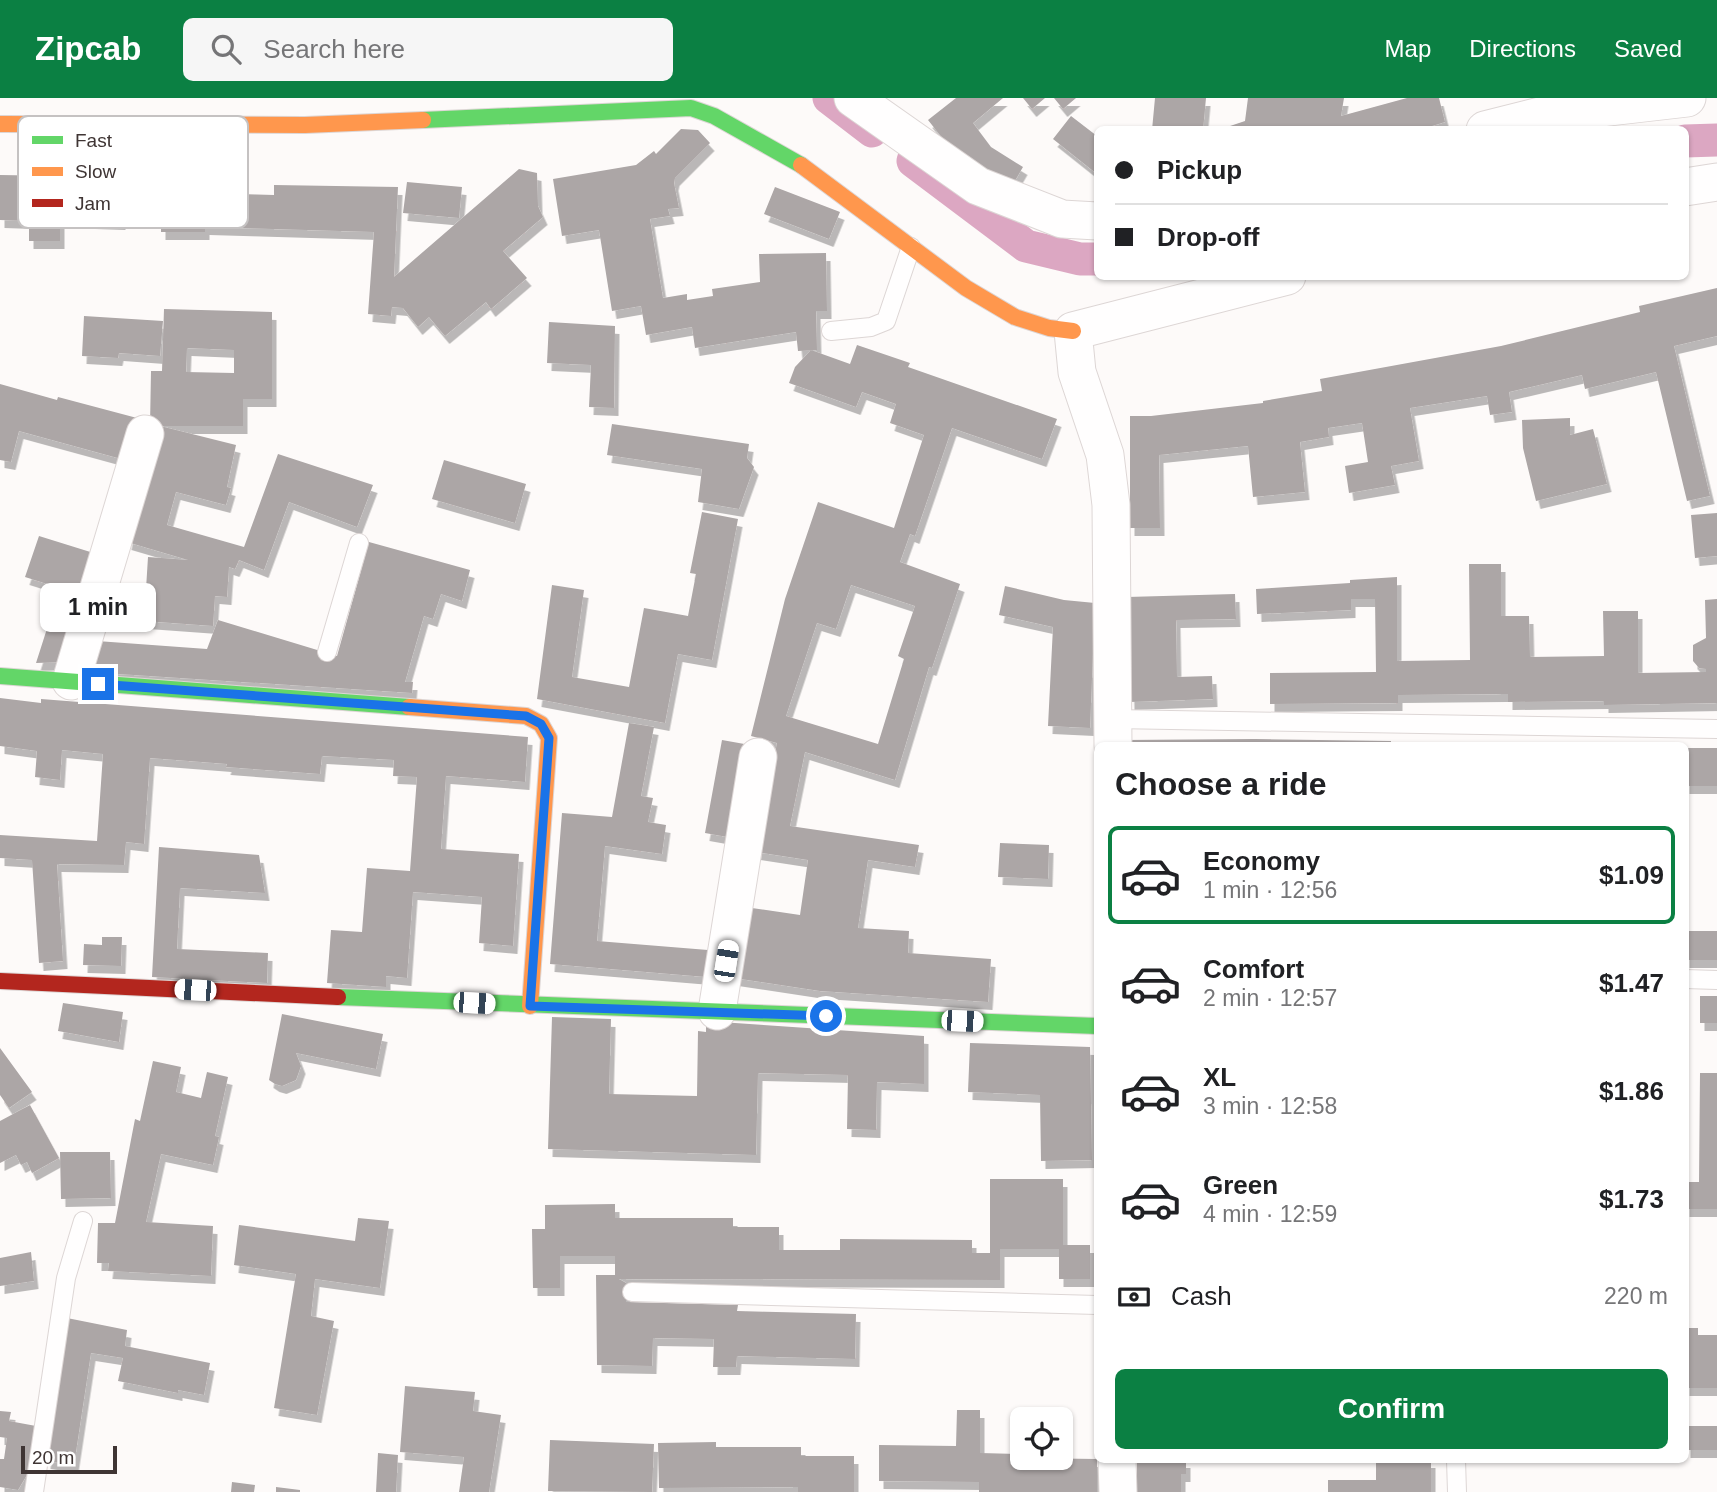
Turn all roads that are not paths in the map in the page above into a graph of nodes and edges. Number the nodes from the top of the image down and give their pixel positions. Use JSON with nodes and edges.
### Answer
{"nodes":[{"id":1,"x":853,"y":98,"type":"edge"},
{"id":2,"x":1687,"y":98,"type":"edge"},
{"id":3,"x":0,"y":124,"type":"edge"},
{"id":4,"x":18,"y":124,"type":"edge"},
{"id":5,"x":248,"y":125,"type":"edge"},
{"id":6,"x":1501,"y":126,"type":"edge"},
{"id":7,"x":1717,"y":182,"type":"edge"},
{"id":8,"x":1689,"y":186,"type":"edge"},
{"id":9,"x":1094,"y":221,"type":"edge"},
{"id":10,"x":911,"y":247,"type":"junction"},
{"id":11,"x":1271,"y":280,"type":"edge"},
{"id":12,"x":831,"y":331,"type":"dead end"},
{"id":13,"x":1073,"y":331,"type":"junction"},
{"id":14,"x":145,"y":434,"type":"dead end"},
{"id":15,"x":359,"y":543,"type":"dead end"},
{"id":16,"x":327,"y":652,"type":"dead end"},
{"id":17,"x":0,"y":676,"type":"edge"},
{"id":18,"x":71,"y":681,"type":"junction"},
{"id":19,"x":1717,"y":729,"type":"edge"},
{"id":20,"x":1113,"y":732,"type":"edge"},
{"id":21,"x":758,"y":757,"type":"dead end"},
{"id":22,"x":1689,"y":979,"type":"edge"},
{"id":23,"x":1717,"y":980,"type":"edge"},
{"id":24,"x":0,"y":981,"type":"edge"},
{"id":25,"x":530,"y":1006,"type":"junction"},
{"id":26,"x":717,"y":1011,"type":"junction"},
{"id":27,"x":1094,"y":1026,"type":"edge"},
{"id":28,"x":83,"y":1221,"type":"dead end"},
{"id":29,"x":632,"y":1292,"type":"dead end"},
{"id":30,"x":1094,"y":1305,"type":"edge"},
{"id":31,"x":1117,"y":1463,"type":"edge"},
{"id":32,"x":1456,"y":1463,"type":"edge"},
{"id":33,"x":34,"y":1492,"type":"edge"},
{"id":34,"x":1118,"y":1492,"type":"edge"},
{"id":35,"x":1457,"y":1492,"type":"edge"}],
"edges":[{"from":1,"to":9,"type":"street"},
{"from":2,"to":6,"type":"street"},
{"from":3,"to":4,"type":"street"},
{"from":5,"to":10,"type":"street"},
{"from":7,"to":8,"type":"street"},
{"from":10,"to":12,"type":"lane"},
{"from":10,"to":13,"type":"street"},
{"from":11,"to":13,"type":"street"},
{"from":13,"to":20,"type":"street"},
{"from":14,"to":18,"type":"street"},
{"from":15,"to":16,"type":"lane"},
{"from":17,"to":18,"type":"street"},
{"from":18,"to":25,"type":"street"},
{"from":19,"to":20,"type":"lane"},
{"from":21,"to":26,"type":"street"},
{"from":22,"to":23,"type":"lane"},
{"from":24,"to":25,"type":"street"},
{"from":25,"to":26,"type":"street"},
{"from":26,"to":27,"type":"street"},
{"from":28,"to":33,"type":"lane"},
{"from":29,"to":30,"type":"lane"},
{"from":31,"to":34,"type":"street"},
{"from":32,"to":35,"type":"lane"}]}
